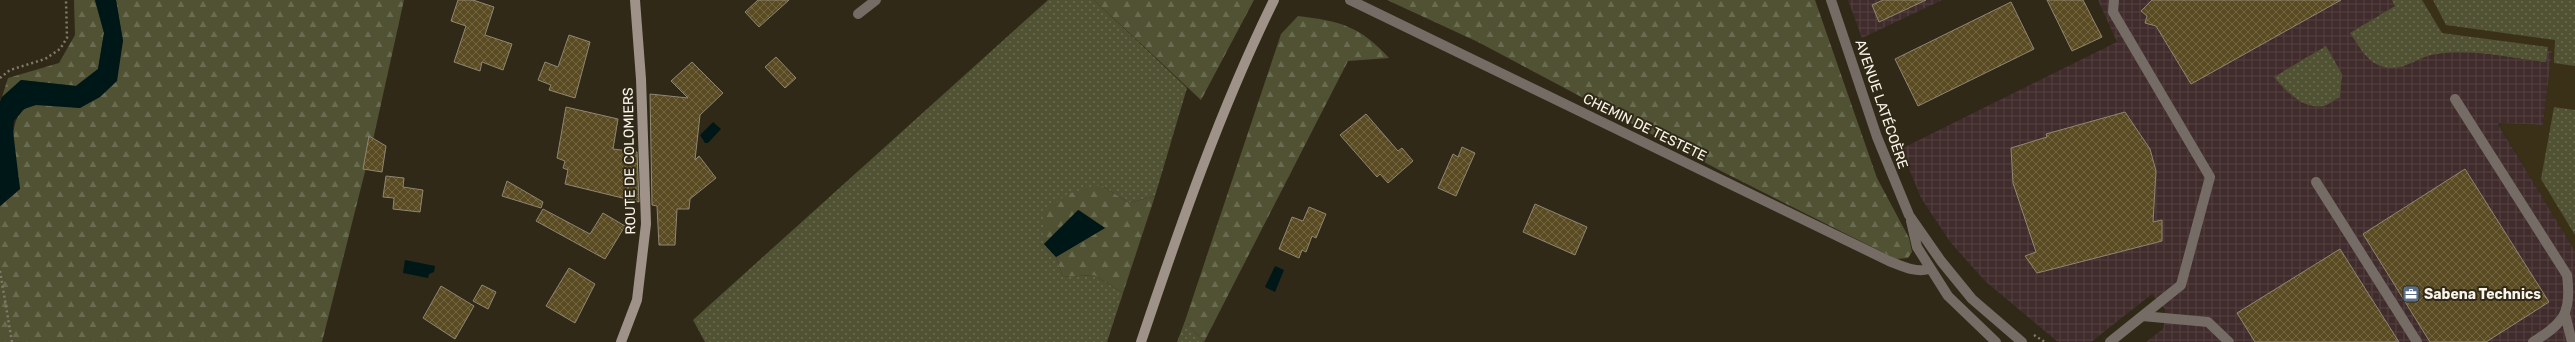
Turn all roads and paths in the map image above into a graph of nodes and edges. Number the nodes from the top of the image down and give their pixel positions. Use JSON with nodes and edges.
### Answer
{"nodes":[{"id":1,"x":66,"y":0,"type":"edge"},
{"id":2,"x":634,"y":0,"type":"edge"},
{"id":3,"x":876,"y":0,"type":"edge"},
{"id":4,"x":1274,"y":0,"type":"edge"},
{"id":5,"x":1350,"y":0,"type":"edge"},
{"id":6,"x":1831,"y":0,"type":"edge"},
{"id":7,"x":2114,"y":0,"type":"edge"},
{"id":8,"x":858,"y":14,"type":"dead end"},
{"id":9,"x":0,"y":78,"type":"edge"},
{"id":10,"x":2455,"y":99,"type":"dead end"},
{"id":11,"x":2316,"y":182,"type":"dead end"},
{"id":12,"x":1909,"y":215,"type":"junction"},
{"id":13,"x":1929,"y":269,"type":"junction"},
{"id":14,"x":0,"y":270,"type":"edge"},
{"id":15,"x":2565,"y":314,"type":"junction"},
{"id":16,"x":2142,"y":316,"type":"junction"},
{"id":17,"x":2028,"y":331,"type":"dead end"},
{"id":18,"x":12,"y":342,"type":"edge"},
{"id":19,"x":621,"y":342,"type":"edge"},
{"id":20,"x":1141,"y":342,"type":"edge"},
{"id":21,"x":1996,"y":342,"type":"edge"},
{"id":22,"x":2022,"y":342,"type":"edge"},
{"id":23,"x":2045,"y":342,"type":"edge"},
{"id":24,"x":2110,"y":342,"type":"edge"},
{"id":25,"x":2229,"y":342,"type":"edge"},
{"id":26,"x":2417,"y":342,"type":"edge"},
{"id":27,"x":2533,"y":342,"type":"edge"},
{"id":28,"x":2572,"y":342,"type":"edge"}],
"edges":[{"from":1,"to":9,"type":"path"},
{"from":2,"to":19,"type":"main road","name":"ROUTE DE COLOMIERS"},
{"from":3,"to":8,"type":"street"},
{"from":4,"to":20,"type":"main road"},
{"from":5,"to":13,"type":"street","name":"CHEMIN DE TESTETE"},
{"from":6,"to":12,"type":"street","name":"AVENUE LATÉCOÈRE"},
{"from":7,"to":16,"type":"street"},
{"from":10,"to":15,"type":"street"},
{"from":11,"to":26,"type":"street"},
{"from":12,"to":13,"type":"street","name":"AVENUE LATÉCOÈRE"},
{"from":12,"to":22,"type":"street","name":"AVENUE LATÉCOÈRE"},
{"from":13,"to":21,"type":"street","name":"AVENUE LATÉCOÈRE"},
{"from":14,"to":18,"type":"path"},
{"from":15,"to":27,"type":"street"},
{"from":15,"to":28,"type":"street"},
{"from":16,"to":24,"type":"street"},
{"from":16,"to":25,"type":"street"},
{"from":17,"to":23,"type":"path"}]}
